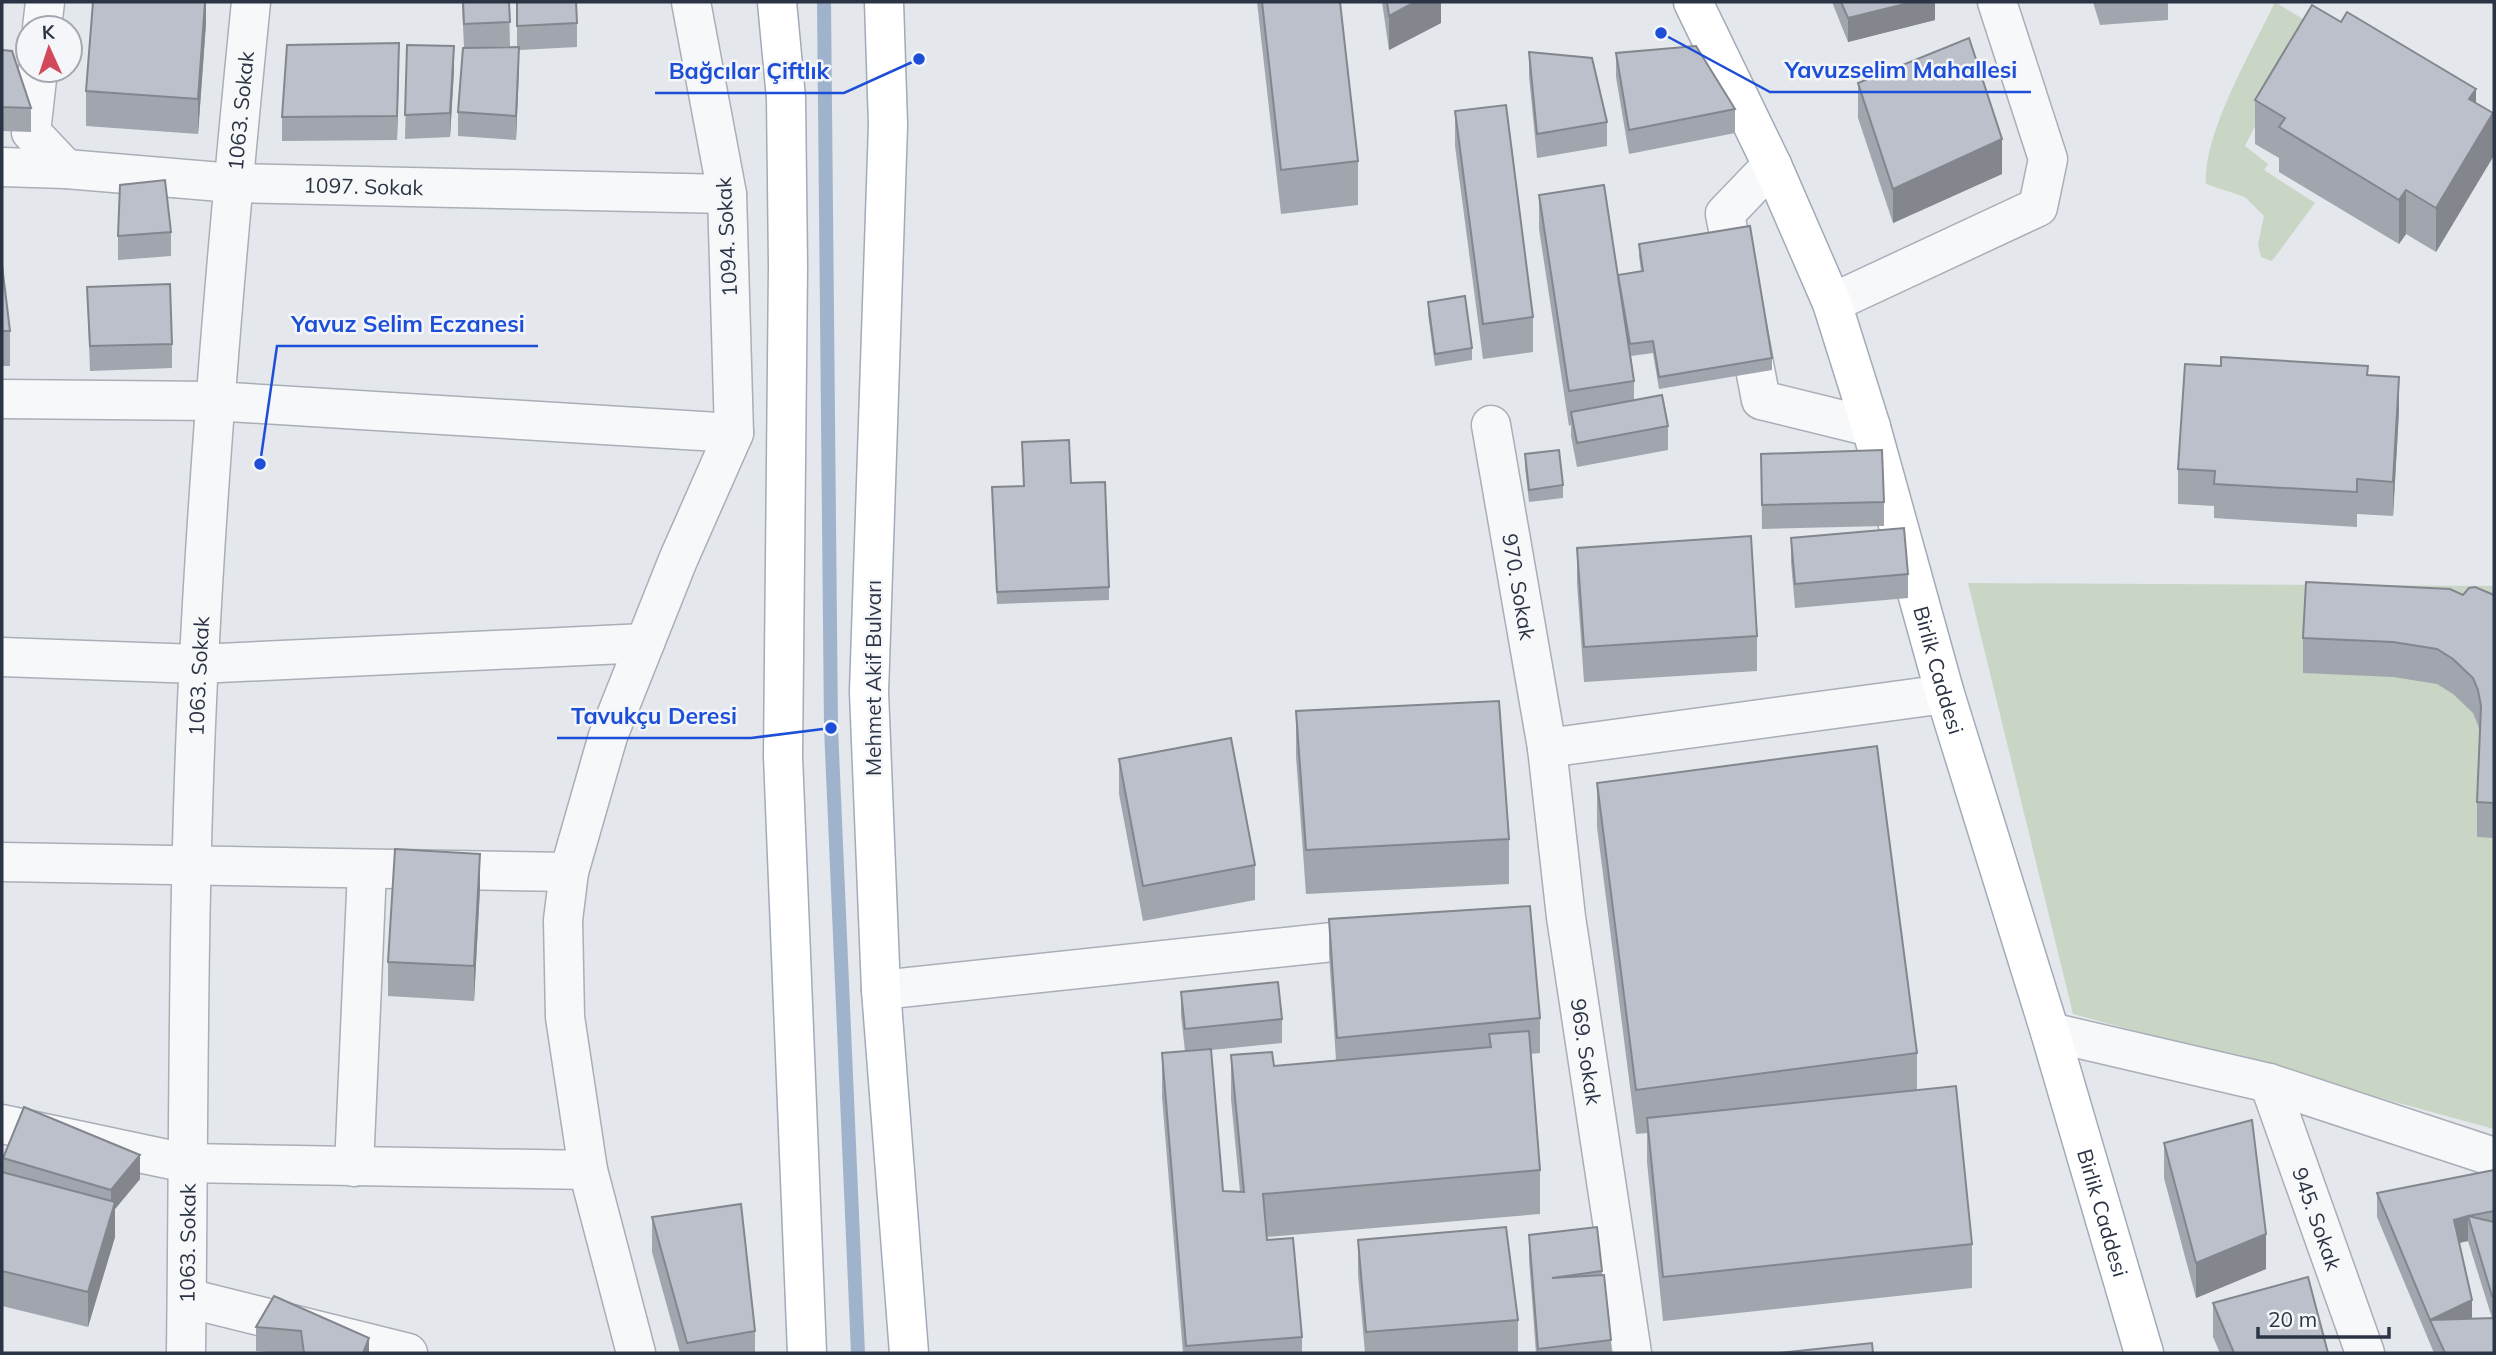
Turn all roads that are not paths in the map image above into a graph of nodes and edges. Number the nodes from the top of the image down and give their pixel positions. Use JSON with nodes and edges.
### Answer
{"nodes":[{"id":1,"x":251,"y":2,"type":"edge"},
{"id":2,"x":691,"y":2,"type":"edge"},
{"id":3,"x":777,"y":2,"type":"edge"},
{"id":4,"x":884,"y":2,"type":"edge"},
{"id":5,"x":1693,"y":2,"type":"edge"},
{"id":6,"x":1997,"y":2,"type":"edge"},
{"id":7,"x":36,"y":84,"type":"edge"},
{"id":8,"x":1772,"y":165,"type":"junction"},
{"id":9,"x":2,"y":167,"type":"edge"},
{"id":10,"x":66,"y":169,"type":"junction"},
{"id":11,"x":233,"y":183,"type":"junction"},
{"id":12,"x":727,"y":194,"type":"junction"},
{"id":13,"x":1832,"y":303,"type":"junction"},
{"id":14,"x":2,"y":399,"type":"edge"},
{"id":15,"x":214,"y":401,"type":"junction"},
{"id":16,"x":1491,"y":425,"type":"dead end"},
{"id":17,"x":1871,"y":427,"type":"junction"},
{"id":18,"x":734,"y":433,"type":"junction"},
{"id":19,"x":645,"y":643,"type":"junction"},
{"id":20,"x":2,"y":657,"type":"edge"},
{"id":21,"x":198,"y":664,"type":"junction"},
{"id":22,"x":1945,"y":694,"type":"junction"},
{"id":23,"x":1548,"y":748,"type":"junction"},
{"id":24,"x":2,"y":862,"type":"edge"},
{"id":25,"x":194,"y":864,"type":"junction"},
{"id":26,"x":367,"y":870,"type":"junction"},
{"id":27,"x":569,"y":872,"type":"junction"},
{"id":28,"x":1566,"y":917,"type":"junction"},
{"id":29,"x":1525,"y":922,"type":"edge"},
{"id":30,"x":1416,"y":933,"type":"edge"},
{"id":31,"x":881,"y":990,"type":"junction"},
{"id":32,"x":2050,"y":1032,"type":"junction"},
{"id":33,"x":2269,"y":1083,"type":"junction"},
{"id":34,"x":2,"y":1124,"type":"edge"},
{"id":35,"x":2494,"y":1157,"type":"edge"},
{"id":36,"x":186,"y":1163,"type":"junction"},
{"id":37,"x":354,"y":1167,"type":"junction"},
{"id":38,"x":588,"y":1170,"type":"junction"},
{"id":39,"x":187,"y":1298,"type":"junction"},
{"id":40,"x":187,"y":1353,"type":"edge"},
{"id":41,"x":408,"y":1353,"type":"edge"},
{"id":42,"x":636,"y":1353,"type":"edge"},
{"id":43,"x":807,"y":1353,"type":"edge"},
{"id":44,"x":909,"y":1353,"type":"edge"},
{"id":45,"x":1632,"y":1353,"type":"edge"},
{"id":46,"x":2144,"y":1353,"type":"edge"},
{"id":47,"x":2365,"y":1353,"type":"edge"}],
"edges":[{"from":1,"to":11,"type":"street","name":"1063. Sokak"},
{"from":2,"to":12,"type":"street","name":"1094. Sokak"},
{"from":3,"to":43,"type":"main road"},
{"from":4,"to":31,"type":"main road","name":"Mehmet Akif Bulvarı"},
{"from":5,"to":8,"type":"main road","name":"Birlik Caddesi"},
{"from":6,"to":13,"type":"street"},
{"from":7,"to":10,"type":"street"},
{"from":8,"to":13,"type":"main road","name":"Birlik Caddesi"},
{"from":8,"to":17,"type":"street"},
{"from":9,"to":10,"type":"street","name":"1097. Sokak"},
{"from":10,"to":11,"type":"street","name":"1097. Sokak"},
{"from":11,"to":12,"type":"street","name":"1097. Sokak"},
{"from":11,"to":15,"type":"street","name":"1063. Sokak"},
{"from":12,"to":18,"type":"street","name":"1094. Sokak"},
{"from":13,"to":17,"type":"main road","name":"Birlik Caddesi"},
{"from":14,"to":15,"type":"street"},
{"from":15,"to":18,"type":"street"},
{"from":15,"to":21,"type":"street","name":"1063. Sokak"},
{"from":16,"to":23,"type":"street","name":"970. Sokak"},
{"from":17,"to":22,"type":"main road","name":"Birlik Caddesi"},
{"from":18,"to":19,"type":"street"},
{"from":19,"to":21,"type":"street"},
{"from":19,"to":27,"type":"street"},
{"from":20,"to":21,"type":"street"},
{"from":21,"to":25,"type":"street","name":"1063. Sokak"},
{"from":22,"to":23,"type":"street"},
{"from":22,"to":32,"type":"main road","name":"Birlik Caddesi"},
{"from":23,"to":28,"type":"street","name":"969. Sokak"},
{"from":24,"to":25,"type":"street"},
{"from":25,"to":26,"type":"street"},
{"from":25,"to":36,"type":"street","name":"1063. Sokak"},
{"from":26,"to":27,"type":"street"},
{"from":26,"to":37,"type":"street"},
{"from":27,"to":38,"type":"street"},
{"from":28,"to":29,"type":"street"},
{"from":28,"to":45,"type":"street","name":"969. Sokak"},
{"from":30,"to":31,"type":"street"},
{"from":31,"to":44,"type":"main road","name":"Mehmet Akif Bulvarı"},
{"from":32,"to":33,"type":"street"},
{"from":32,"to":46,"type":"main road","name":"Birlik Caddesi"},
{"from":33,"to":35,"type":"street"},
{"from":33,"to":47,"type":"street","name":"945. Sokak"},
{"from":34,"to":36,"type":"street"},
{"from":36,"to":37,"type":"street"},
{"from":36,"to":39,"type":"street","name":"1063. Sokak"},
{"from":37,"to":38,"type":"street"},
{"from":38,"to":42,"type":"street"},
{"from":39,"to":40,"type":"street","name":"1063. Sokak"},
{"from":39,"to":41,"type":"street"}]}
